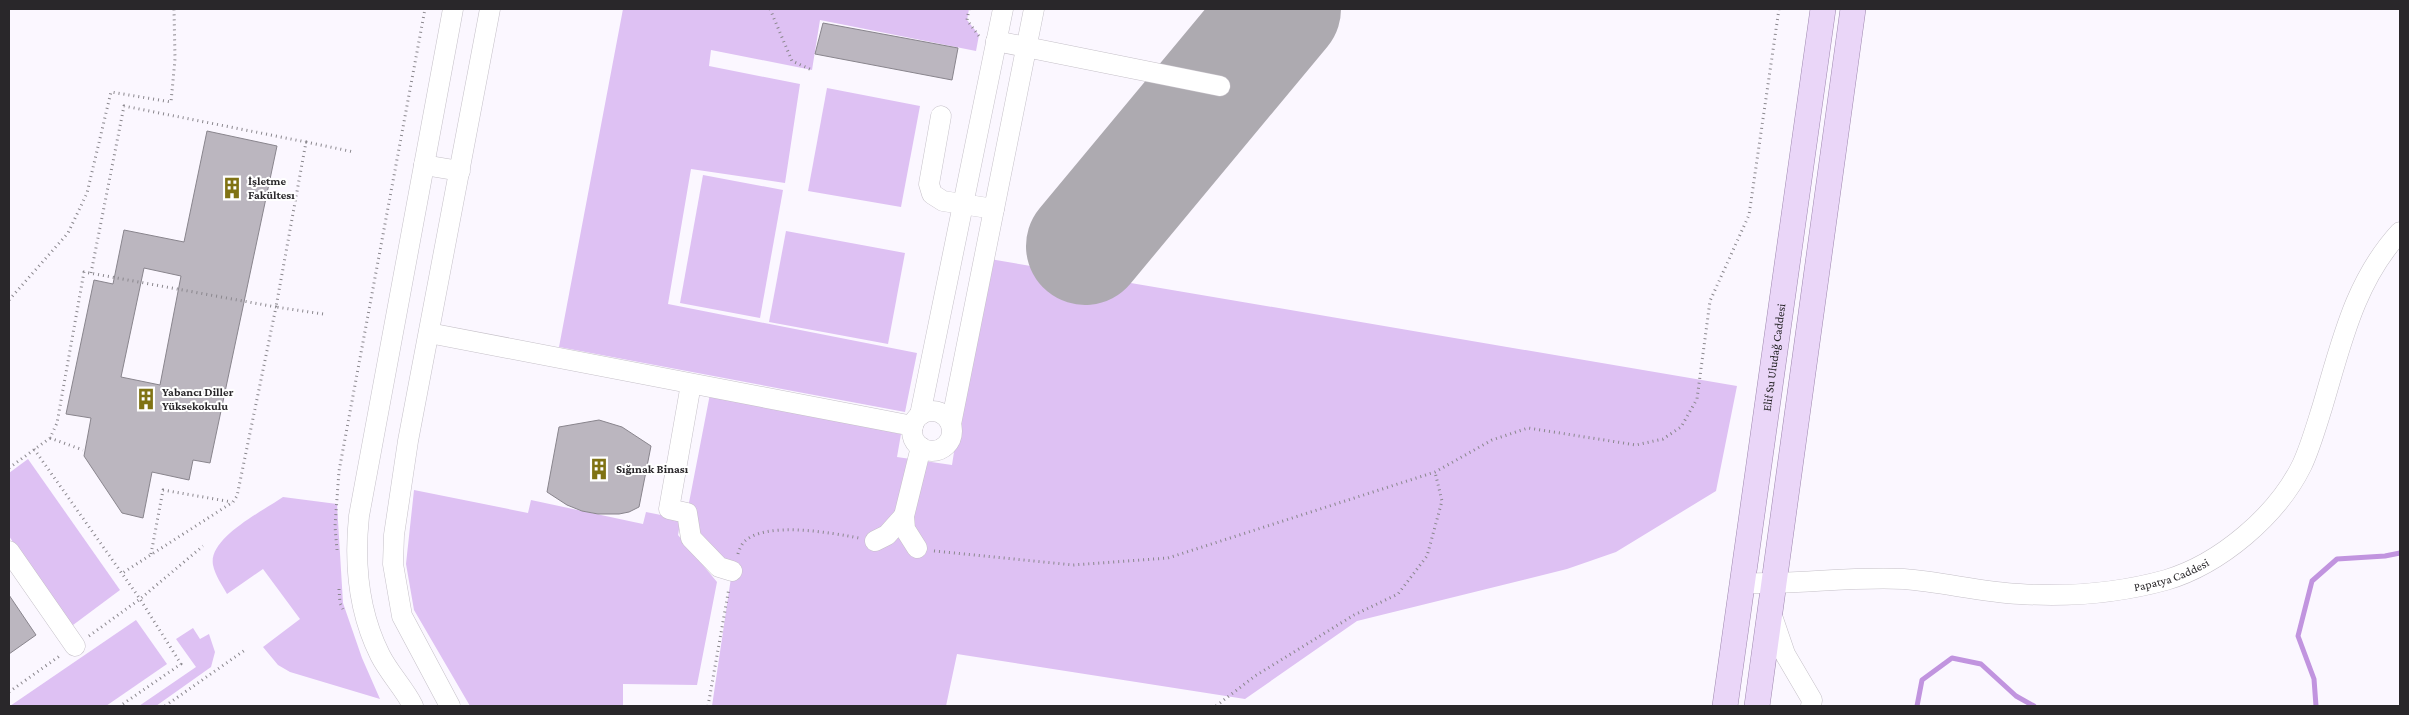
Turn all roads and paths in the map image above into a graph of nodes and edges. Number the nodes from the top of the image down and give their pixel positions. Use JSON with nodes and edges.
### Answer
{"nodes":[{"id":1,"x":174,"y":9,"type":"edge"},
{"id":2,"x":453,"y":9,"type":"edge"},
{"id":3,"x":490,"y":9,"type":"edge"},
{"id":4,"x":770,"y":9,"type":"edge"},
{"id":5,"x":1003,"y":9,"type":"edge"},
{"id":6,"x":1034,"y":9,"type":"edge"},
{"id":7,"x":1779,"y":9,"type":"edge"},
{"id":8,"x":1823,"y":9,"type":"edge"},
{"id":9,"x":1853,"y":9,"type":"edge"},
{"id":10,"x":996,"y":41,"type":"junction"},
{"id":11,"x":1026,"y":47,"type":"junction"},
{"id":12,"x":812,"y":70,"type":"dead end"},
{"id":13,"x":1220,"y":86,"type":"dead end"},
{"id":14,"x":941,"y":116,"type":"dead end"},
{"id":15,"x":306,"y":142,"type":"junction"},
{"id":16,"x":354,"y":152,"type":"dead end"},
{"id":17,"x":424,"y":165,"type":"junction"},
{"id":18,"x":460,"y":171,"type":"junction"},
{"id":19,"x":963,"y":203,"type":"junction"},
{"id":20,"x":994,"y":209,"type":"junction"},
{"id":21,"x":2400,"y":232,"type":"edge"},
{"id":22,"x":91,"y":273,"type":"junction"},
{"id":23,"x":9,"y":300,"type":"edge"},
{"id":24,"x":276,"y":307,"type":"junction"},
{"id":25,"x":323,"y":314,"type":"dead end"},
{"id":26,"x":429,"y":333,"type":"junction"},
{"id":27,"x":691,"y":384,"type":"junction"},
{"id":28,"x":916,"y":421,"type":"junction"},
{"id":29,"x":951,"y":424,"type":"junction"},
{"id":30,"x":50,"y":438,"type":"junction"},
{"id":31,"x":921,"y":447,"type":"junction"},
{"id":32,"x":34,"y":450,"type":"junction"},
{"id":33,"x":82,"y":450,"type":"dead end"},
{"id":34,"x":9,"y":468,"type":"edge"},
{"id":35,"x":1435,"y":472,"type":"junction"},
{"id":36,"x":233,"y":502,"type":"junction"},
{"id":37,"x":904,"y":516,"type":"junction"},
{"id":38,"x":875,"y":541,"type":"joint"},
{"id":39,"x":203,"y":546,"type":"dead end"},
{"id":40,"x":917,"y":548,"type":"joint"},
{"id":41,"x":9,"y":551,"type":"edge"},
{"id":42,"x":150,"y":555,"type":"junction"},
{"id":43,"x":732,"y":571,"type":"junction"},
{"id":44,"x":121,"y":574,"type":"junction"},
{"id":45,"x":1744,"y":583,"type":"junction"},
{"id":46,"x":1774,"y":584,"type":"junction"},
{"id":47,"x":140,"y":599,"type":"junction"},
{"id":48,"x":1770,"y":611,"type":"junction"},
{"id":49,"x":75,"y":646,"type":"junction"},
{"id":50,"x":245,"y":650,"type":"dead end"},
{"id":51,"x":9,"y":692,"type":"edge"},
{"id":52,"x":120,"y":706,"type":"edge"},
{"id":53,"x":165,"y":706,"type":"edge"},
{"id":54,"x":413,"y":706,"type":"edge"},
{"id":55,"x":450,"y":706,"type":"edge"},
{"id":56,"x":708,"y":706,"type":"edge"},
{"id":57,"x":1216,"y":706,"type":"edge"},
{"id":58,"x":1725,"y":706,"type":"edge"},
{"id":59,"x":1757,"y":706,"type":"edge"},
{"id":60,"x":1811,"y":706,"type":"edge"}],
"edges":[{"from":1,"to":23,"type":"path"},
{"from":2,"to":17,"type":"street"},
{"from":3,"to":18,"type":"street"},
{"from":4,"to":12,"type":"path"},
{"from":5,"to":10,"type":"street"},
{"from":6,"to":11,"type":"street"},
{"from":7,"to":35,"type":"path"},
{"from":8,"to":45,"type":"main road","name":"Elif Su Uludağ Caddesi"},
{"from":9,"to":46,"type":"main road"},
{"from":10,"to":11,"type":"street"},
{"from":10,"to":19,"type":"street"},
{"from":11,"to":13,"type":"street"},
{"from":11,"to":20,"type":"street"},
{"from":14,"to":19,"type":"street"},
{"from":15,"to":16,"type":"path"},
{"from":15,"to":22,"type":"path"},
{"from":15,"to":24,"type":"path"},
{"from":17,"to":18,"type":"street"},
{"from":17,"to":54,"type":"street"},
{"from":18,"to":26,"type":"street"},
{"from":19,"to":20,"type":"street"},
{"from":19,"to":28,"type":"street"},
{"from":20,"to":29,"type":"street"},
{"from":21,"to":46,"type":"street","name":"Papatya Caddesi"},
{"from":22,"to":24,"type":"path"},
{"from":22,"to":30,"type":"path"},
{"from":24,"to":25,"type":"path"},
{"from":24,"to":36,"type":"path"},
{"from":26,"to":27,"type":"street"},
{"from":26,"to":55,"type":"street"},
{"from":27,"to":28,"type":"street"},
{"from":27,"to":43,"type":"street"},
{"from":28,"to":29,"type":"street"},
{"from":28,"to":31,"type":"street"},
{"from":29,"to":31,"type":"street"},
{"from":30,"to":32,"type":"path"},
{"from":30,"to":33,"type":"path"},
{"from":31,"to":37,"type":"street"},
{"from":32,"to":34,"type":"path"},
{"from":32,"to":44,"type":"path"},
{"from":35,"to":40,"type":"path"},
{"from":35,"to":57,"type":"path"},
{"from":36,"to":42,"type":"path"},
{"from":36,"to":42,"type":"path"},
{"from":37,"to":38,"type":"street"},
{"from":37,"to":40,"type":"street"},
{"from":38,"to":43,"type":"path"},
{"from":39,"to":47,"type":"path"},
{"from":41,"to":49,"type":"street"},
{"from":42,"to":44,"type":"path"},
{"from":43,"to":56,"type":"path"},
{"from":44,"to":47,"type":"path"},
{"from":45,"to":46,"type":"street","name":"Papatya Caddesi"},
{"from":45,"to":58,"type":"main road","name":"Elif Su Uludağ Caddesi"},
{"from":46,"to":48,"type":"main road"},
{"from":47,"to":49,"type":"path"},
{"from":47,"to":52,"type":"path"},
{"from":48,"to":59,"type":"main road"},
{"from":48,"to":60,"type":"street"},
{"from":49,"to":51,"type":"path"},
{"from":50,"to":53,"type":"path"}]}
